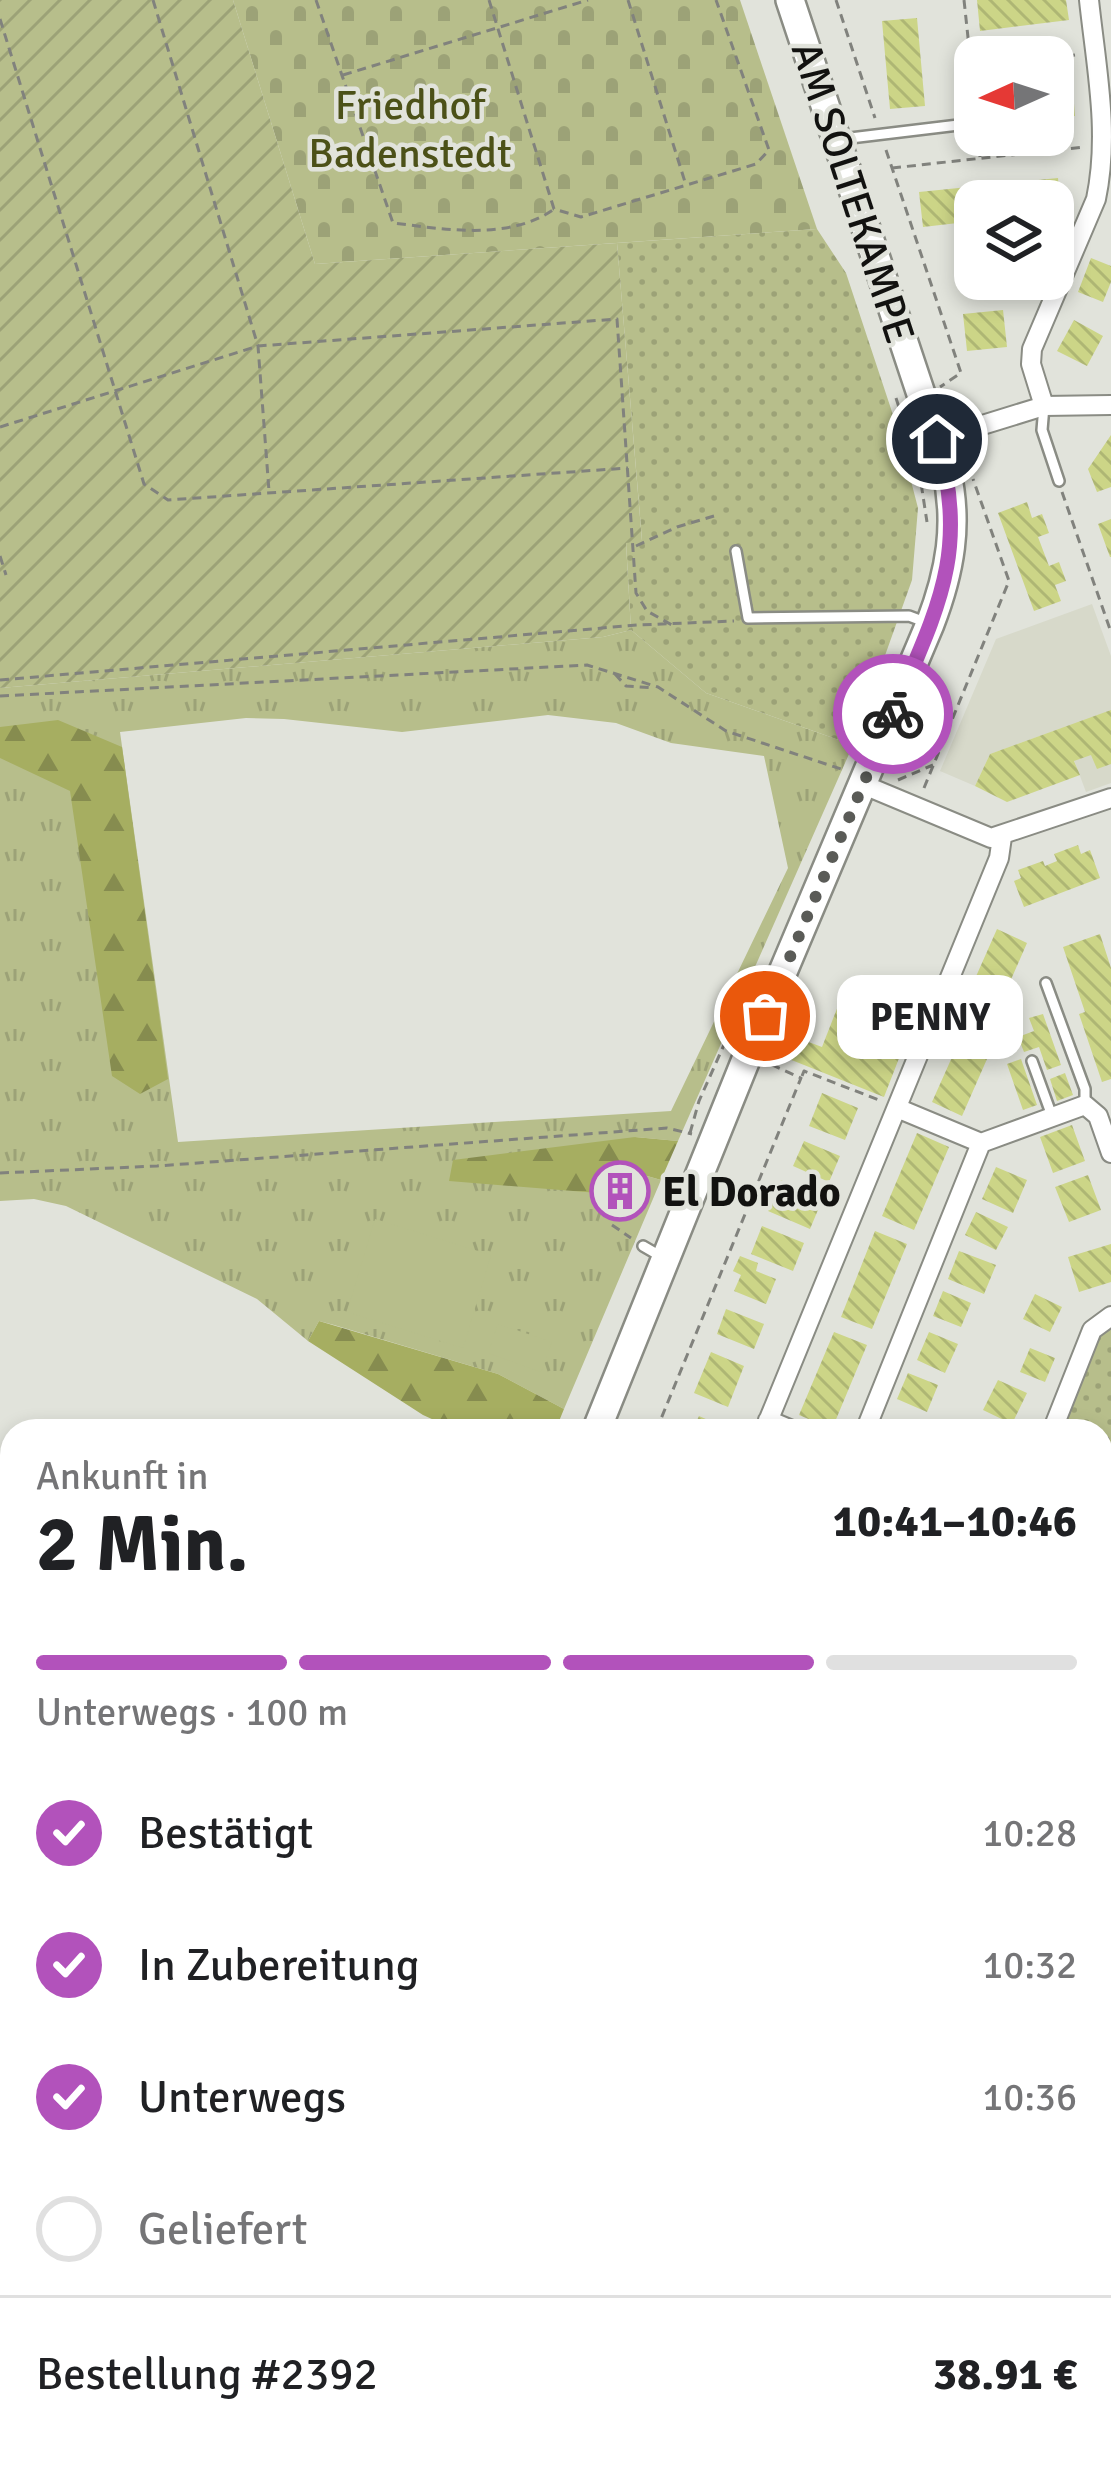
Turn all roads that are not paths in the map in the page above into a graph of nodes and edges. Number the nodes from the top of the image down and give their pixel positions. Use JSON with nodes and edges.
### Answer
{"nodes":[{"id":1,"x":790,"y":0,"type":"edge"},
{"id":2,"x":1089,"y":0,"type":"edge"},
{"id":3,"x":954,"y":125,"type":"edge"},
{"id":4,"x":837,"y":139,"type":"junction"},
{"id":5,"x":1103,"y":200,"type":"edge"},
{"id":6,"x":1111,"y":404,"type":"edge"},
{"id":7,"x":1044,"y":406,"type":"junction"},
{"id":8,"x":937,"y":439,"type":"junction"},
{"id":9,"x":1058,"y":481,"type":"road end"},
{"id":10,"x":736,"y":551,"type":"dead end"},
{"id":11,"x":930,"y":624,"type":"junction"},
{"id":12,"x":875,"y":790,"type":"junction"},
{"id":13,"x":1111,"y":798,"type":"edge"},
{"id":14,"x":1002,"y":837,"type":"junction"},
{"id":15,"x":1046,"y":983,"type":"dead end"},
{"id":16,"x":1033,"y":1061,"type":"dead end"},
{"id":17,"x":1085,"y":1105,"type":"junction"},
{"id":18,"x":897,"y":1108,"type":"junction"},
{"id":19,"x":1052,"y":1116,"type":"junction"},
{"id":20,"x":981,"y":1143,"type":"junction"},
{"id":21,"x":1111,"y":1153,"type":"edge"},
{"id":22,"x":1111,"y":1316,"type":"edge"},
{"id":23,"x":600,"y":1419,"type":"edge"},
{"id":24,"x":769,"y":1419,"type":"edge"},
{"id":25,"x":870,"y":1419,"type":"edge"},
{"id":26,"x":1057,"y":1419,"type":"edge"}],
"edges":[{"from":1,"to":4,"type":"street","name":"AM SOLTEKAMPE"},
{"from":2,"to":5,"type":"street"},
{"from":3,"to":4,"type":"lane"},
{"from":4,"to":8,"type":"street","name":"AM SOLTEKAMPE"},
{"from":5,"to":7,"type":"street"},
{"from":6,"to":7,"type":"street"},
{"from":7,"to":8,"type":"street"},
{"from":7,"to":9,"type":"lane"},
{"from":8,"to":11,"type":"street","name":"AM SOLTEKAMPE"},
{"from":10,"to":11,"type":"lane"},
{"from":11,"to":12,"type":"street","name":"AM SOLTEKAMPE"},
{"from":12,"to":14,"type":"street"},
{"from":12,"to":23,"type":"street","name":"AM SOLTEKAMPE"},
{"from":13,"to":14,"type":"street"},
{"from":14,"to":18,"type":"street"},
{"from":15,"to":17,"type":"lane"},
{"from":16,"to":19,"type":"lane"},
{"from":17,"to":19,"type":"street"},
{"from":17,"to":21,"type":"street"},
{"from":18,"to":20,"type":"street"},
{"from":18,"to":24,"type":"street"},
{"from":19,"to":20,"type":"street"},
{"from":20,"to":25,"type":"street"},
{"from":22,"to":26,"type":"street"}]}
